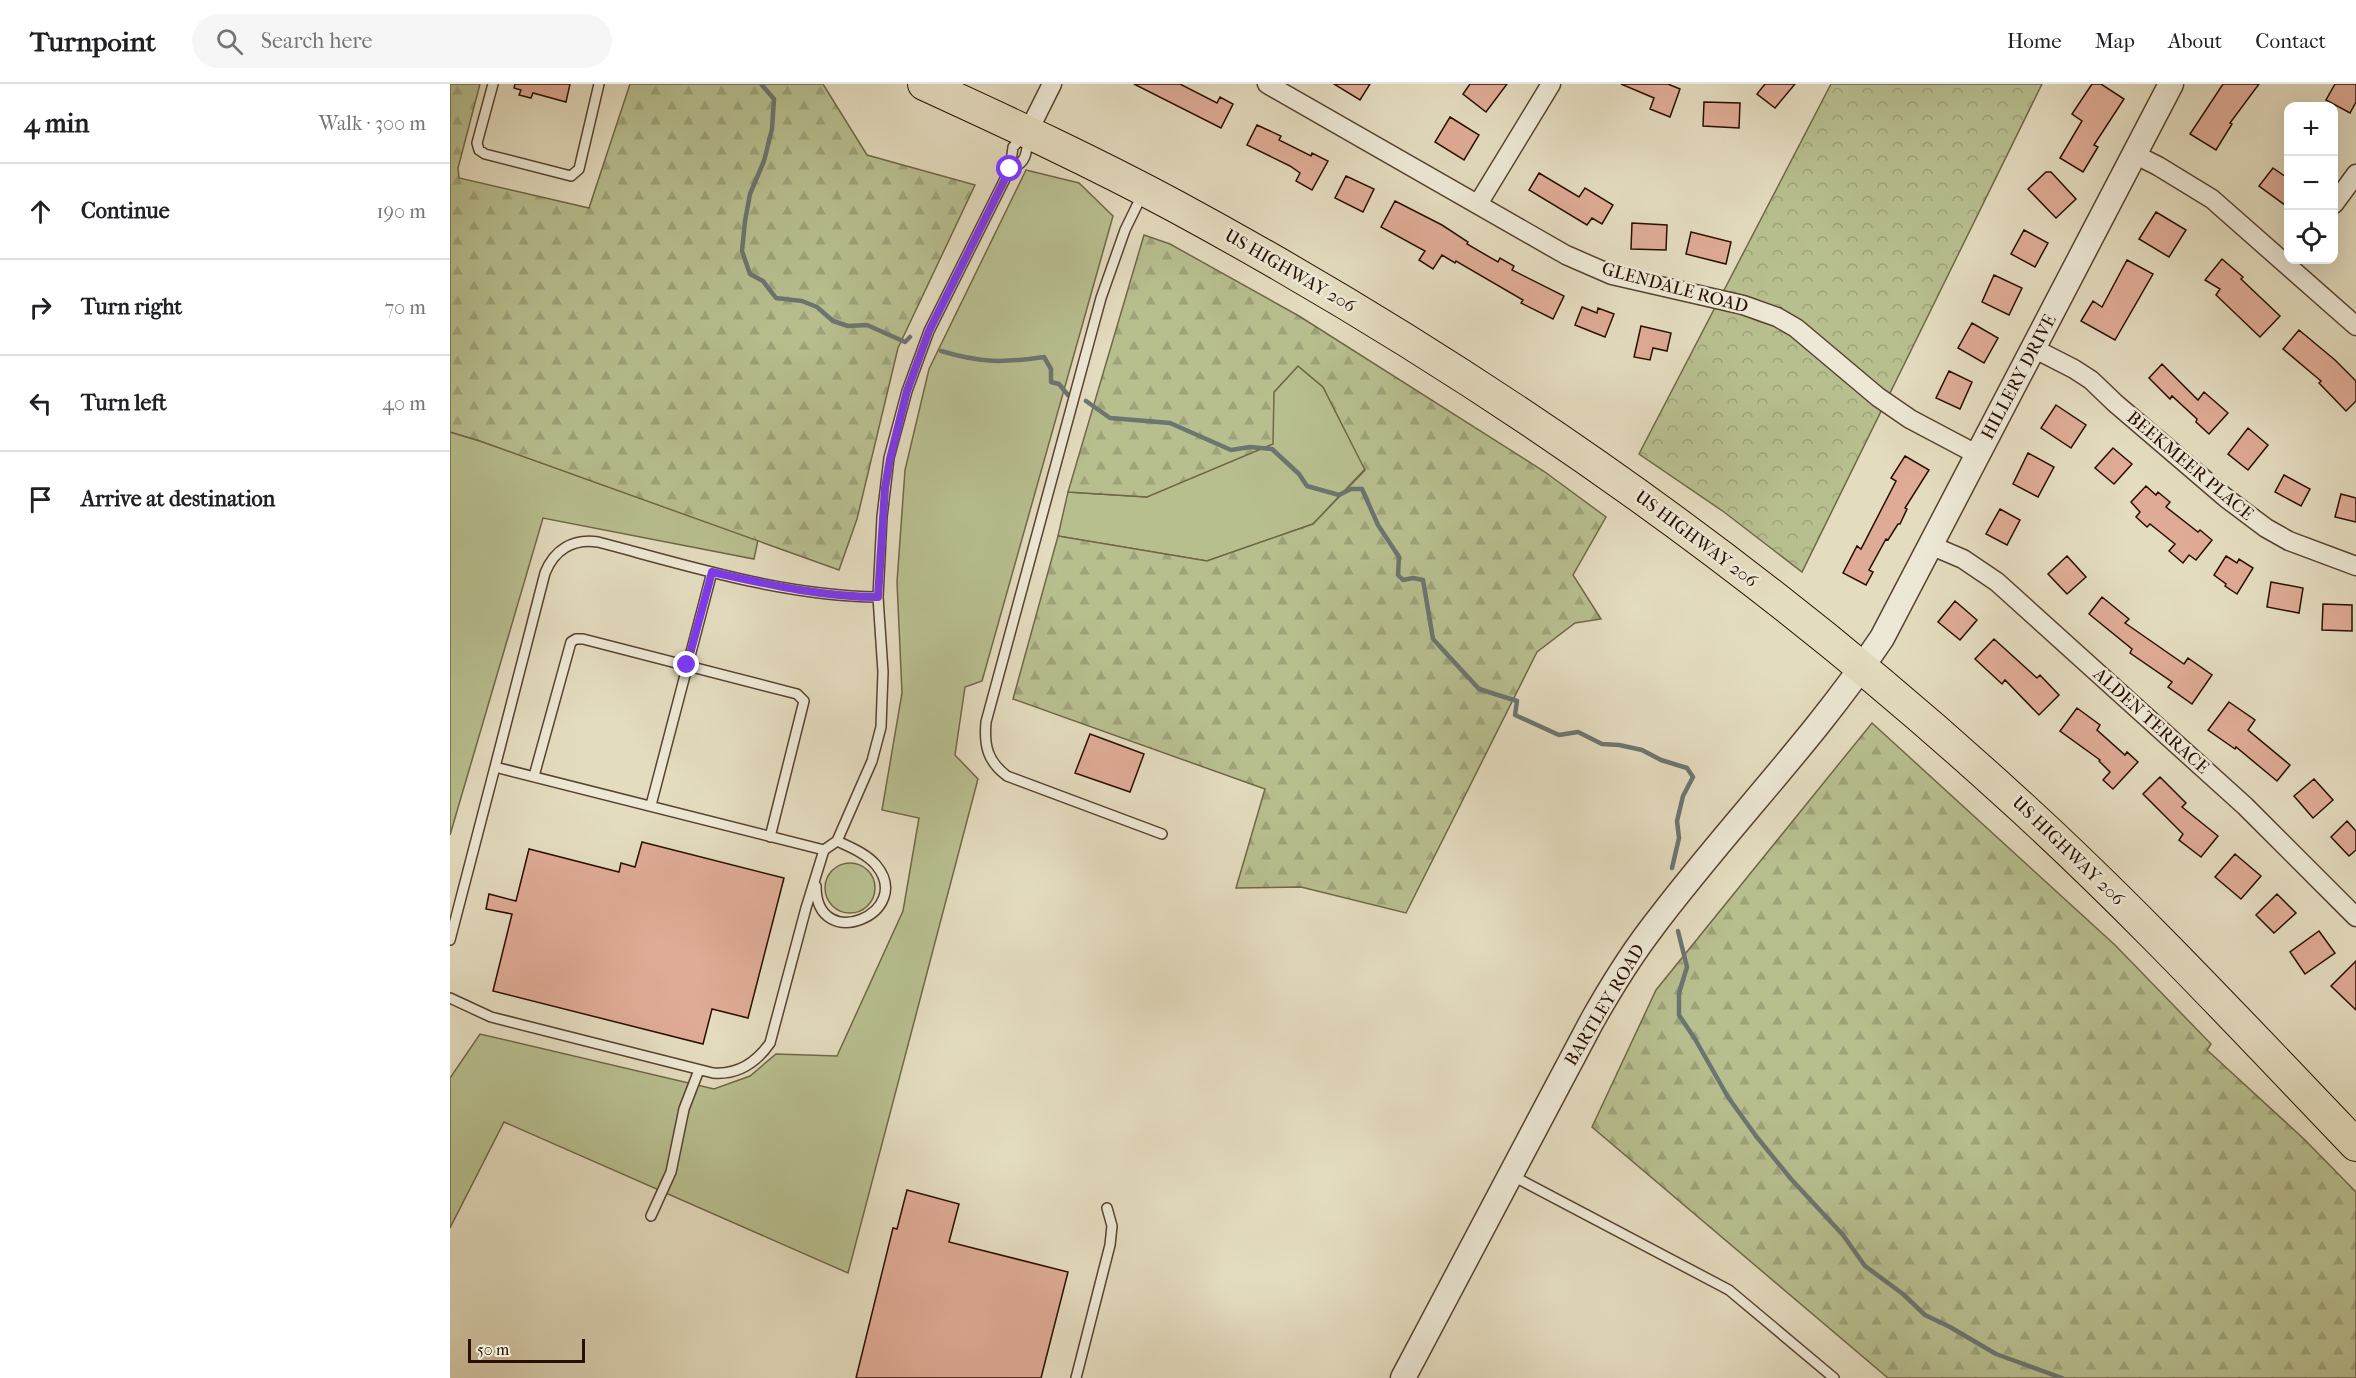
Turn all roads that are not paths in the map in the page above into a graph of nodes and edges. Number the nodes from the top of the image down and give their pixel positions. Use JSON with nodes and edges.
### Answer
{"nodes":[{"id":1,"x":493,"y":84,"type":"edge"},
{"id":2,"x":599,"y":84,"type":"edge"},
{"id":3,"x":924,"y":84,"type":"edge"},
{"id":4,"x":1052,"y":84,"type":"edge"},
{"id":5,"x":1267,"y":84,"type":"edge"},
{"id":6,"x":1551,"y":84,"type":"edge"},
{"id":7,"x":2171,"y":84,"type":"edge"},
{"id":8,"x":1288,"y":89,"type":"edge"},
{"id":9,"x":1028,"y":132,"type":"junction"},
{"id":10,"x":2134,"y":154,"type":"junction"},
{"id":11,"x":1010,"y":169,"type":"junction"},
{"id":12,"x":2356,"y":174,"type":"edge"},
{"id":13,"x":1144,"y":190,"type":"junction"},
{"id":14,"x":2338,"y":199,"type":"edge"},
{"id":15,"x":1478,"y":204,"type":"junction"},
{"id":16,"x":2284,"y":260,"type":"edge"},
{"id":17,"x":2289,"y":264,"type":"edge"},
{"id":18,"x":2356,"y":326,"type":"edge"},
{"id":19,"x":2033,"y":348,"type":"junction"},
{"id":20,"x":1978,"y":455,"type":"junction"},
{"id":21,"x":1930,"y":545,"type":"junction"},
{"id":22,"x":2356,"y":566,"type":"edge"},
{"id":23,"x":712,"y":572,"type":"junction"},
{"id":24,"x":878,"y":597,"type":"junction"},
{"id":25,"x":687,"y":665,"type":"junction"},
{"id":26,"x":1862,"y":668,"type":"junction"},
{"id":27,"x":495,"y":767,"type":"junction"},
{"id":28,"x":534,"y":776,"type":"junction"},
{"id":29,"x":651,"y":805,"type":"junction"},
{"id":30,"x":1162,"y":834,"type":"dead end"},
{"id":31,"x":770,"y":837,"type":"junction"},
{"id":32,"x":837,"y":841,"type":"junction"},
{"id":33,"x":824,"y":850,"type":"junction"},
{"id":34,"x":816,"y":881,"type":"junction"},
{"id":35,"x":2356,"y":917,"type":"edge"},
{"id":36,"x":450,"y":940,"type":"edge"},
{"id":37,"x":450,"y":998,"type":"edge"},
{"id":38,"x":699,"y":1070,"type":"junction"},
{"id":39,"x":2356,"y":1145,"type":"edge"},
{"id":40,"x":1511,"y":1175,"type":"junction"},
{"id":41,"x":1107,"y":1208,"type":"dead end"},
{"id":42,"x":651,"y":1216,"type":"dead end"},
{"id":43,"x":1076,"y":1378,"type":"edge"},
{"id":44,"x":1403,"y":1378,"type":"edge"},
{"id":45,"x":1834,"y":1378,"type":"edge"}],
"edges":[{"from":1,"to":2,"type":"lane"},
{"from":3,"to":9,"type":"highway","name":"US HIGHWAY 206"},
{"from":4,"to":9,"type":"street"},
{"from":5,"to":8,"type":"street","name":"GLENDALE ROAD"},
{"from":6,"to":15,"type":"street"},
{"from":7,"to":10,"type":"street","name":"HILLERY DRIVE"},
{"from":8,"to":15,"type":"street","name":"GLENDALE ROAD"},
{"from":9,"to":11,"type":"lane"},
{"from":9,"to":11,"type":"lane"},
{"from":9,"to":13,"type":"highway","name":"US HIGHWAY 206"},
{"from":10,"to":16,"type":"street"},
{"from":10,"to":19,"type":"street","name":"HILLERY DRIVE"},
{"from":11,"to":24,"type":"lane"},
{"from":12,"to":14,"type":"street"},
{"from":13,"to":26,"type":"highway","name":"US HIGHWAY 206"},
{"from":13,"to":30,"type":"lane"},
{"from":15,"to":20,"type":"street","name":"GLENDALE ROAD"},
{"from":17,"to":18,"type":"street"},
{"from":19,"to":20,"type":"street","name":"HILLERY DRIVE"},
{"from":19,"to":22,"type":"street","name":"BEEKMEER PLACE"},
{"from":20,"to":21,"type":"street","name":"HILLERY DRIVE"},
{"from":21,"to":26,"type":"street","name":"HILLERY DRIVE"},
{"from":21,"to":35,"type":"street","name":"ALDEN TERRACE"},
{"from":23,"to":24,"type":"lane"},
{"from":23,"to":25,"type":"lane"},
{"from":23,"to":27,"type":"lane"},
{"from":24,"to":32,"type":"lane"},
{"from":25,"to":28,"type":"lane"},
{"from":25,"to":29,"type":"lane"},
{"from":25,"to":31,"type":"lane"},
{"from":26,"to":39,"type":"highway","name":"US HIGHWAY 206"},
{"from":26,"to":40,"type":"street","name":"BARTLEY ROAD"},
{"from":27,"to":28,"type":"lane"},
{"from":27,"to":36,"type":"lane"},
{"from":28,"to":29,"type":"lane"},
{"from":29,"to":31,"type":"lane"},
{"from":31,"to":33,"type":"lane"},
{"from":32,"to":33,"type":"lane"},
{"from":32,"to":34,"type":"lane"},
{"from":33,"to":34,"type":"lane"},
{"from":34,"to":38,"type":"lane"},
{"from":37,"to":38,"type":"lane"},
{"from":38,"to":42,"type":"lane"},
{"from":40,"to":44,"type":"street","name":"BARTLEY ROAD"},
{"from":40,"to":45,"type":"lane"},
{"from":41,"to":43,"type":"lane"}]}
